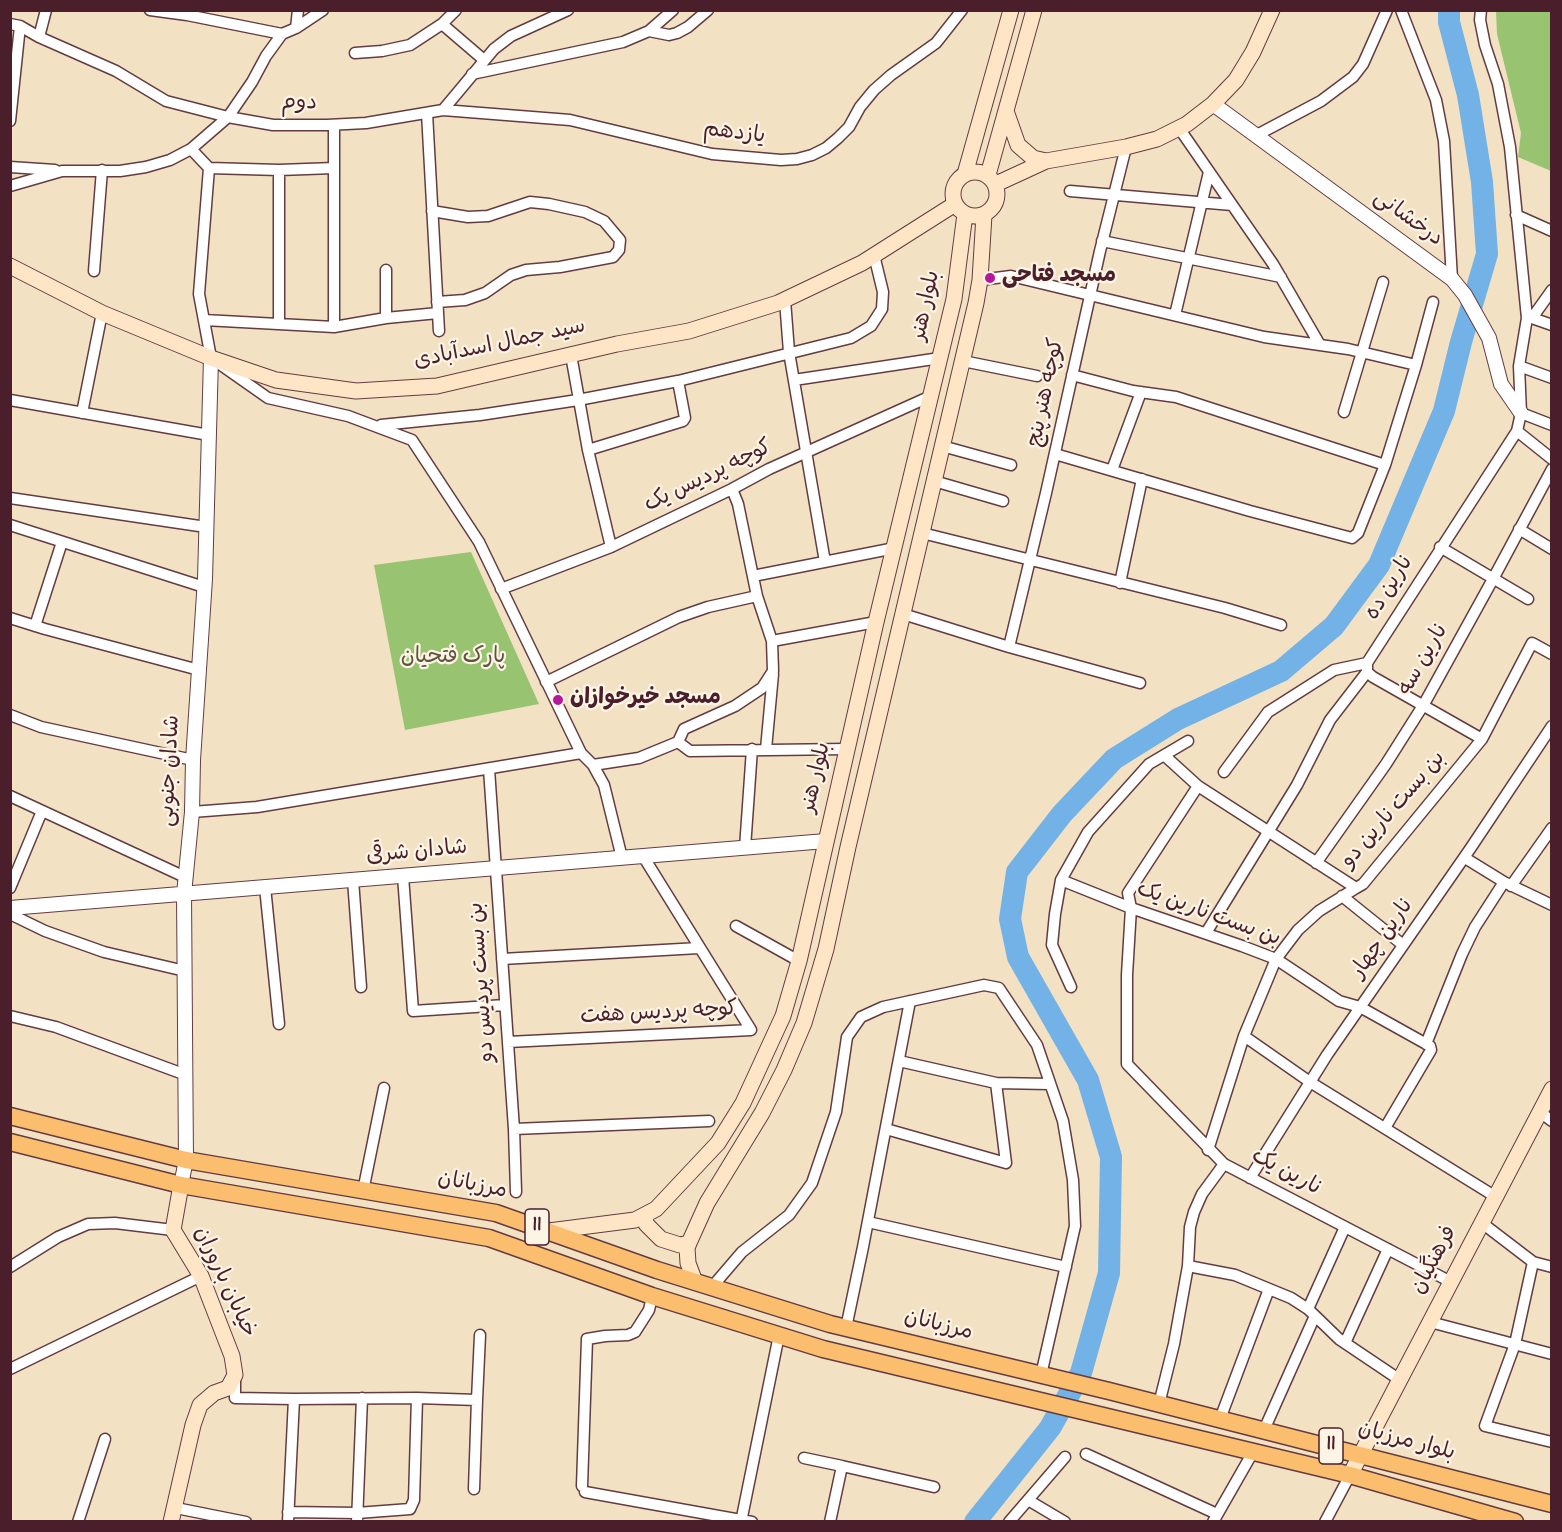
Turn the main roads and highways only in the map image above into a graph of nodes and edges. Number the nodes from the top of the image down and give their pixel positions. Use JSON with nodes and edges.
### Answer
{"nodes":[{"id":1,"x":1011,"y":10,"type":"edge"},
{"id":2,"x":1034,"y":10,"type":"edge"},
{"id":3,"x":1272,"y":10,"type":"edge"},
{"id":4,"x":1006,"y":111,"type":"junction"},
{"id":5,"x":1046,"y":161,"type":"junction"},
{"id":6,"x":965,"y":174,"type":"junction"},
{"id":7,"x":992,"y":180,"type":"junction"},
{"id":8,"x":960,"y":209,"type":"junction"},
{"id":9,"x":984,"y":215,"type":"junction"},
{"id":10,"x":10,"y":266,"type":"edge"},
{"id":11,"x":826,"y":841,"type":"junction"},
{"id":12,"x":848,"y":847,"type":"junction"},
{"id":13,"x":1551,"y":1089,"type":"edge"},
{"id":14,"x":10,"y":1116,"type":"edge"},
{"id":15,"x":1546,"y":1116,"type":"edge"},
{"id":16,"x":10,"y":1142,"type":"edge"},
{"id":17,"x":181,"y":1185,"type":"junction"},
{"id":18,"x":645,"y":1215,"type":"junction"},
{"id":19,"x":549,"y":1231,"type":"junction"},
{"id":20,"x":689,"y":1243,"type":"junction"},
{"id":21,"x":539,"y":1255,"type":"junction"},
{"id":22,"x":695,"y":1282,"type":"junction"},
{"id":23,"x":1109,"y":1391,"type":"joint"},
{"id":24,"x":1088,"y":1412,"type":"joint"},
{"id":25,"x":1361,"y":1454,"type":"junction"},
{"id":26,"x":1350,"y":1476,"type":"junction"},
{"id":27,"x":1551,"y":1504,"type":"edge"},
{"id":28,"x":174,"y":1515,"type":"edge"},
{"id":29,"x":1490,"y":1519,"type":"edge"},
{"id":30,"x":1515,"y":1521,"type":"edge"}],
"edges":[{"from":1,"to":6,"type":"main road"},
{"from":2,"to":4,"type":"main road"},
{"from":3,"to":5,"type":"main road"},
{"from":4,"to":5,"type":"main road"},
{"from":4,"to":7,"type":"main road"},
{"from":5,"to":7,"type":"main road"},
{"from":6,"to":7,"type":"main road"},
{"from":6,"to":8,"type":"main road"},
{"from":7,"to":9,"type":"main road"},
{"from":8,"to":9,"type":"main road"},
{"from":8,"to":10,"type":"main road","name":"سید جمال اسدآبادی"},
{"from":8,"to":11,"type":"main road","name":"بلوار هنر"},
{"from":9,"to":12,"type":"main road","name":"بلوار هنر"},
{"from":11,"to":12,"type":"main road"},
{"from":11,"to":18,"type":"main road","name":"بلوار هنر"},
{"from":12,"to":20,"type":"main road","name":"بلوار هنر"},
{"from":13,"to":15,"type":"main road","name":"فرهنگیان"},
{"from":14,"to":19,"type":"main road","name":"مرزبانان","number":"11"},
{"from":15,"to":25,"type":"main road","name":"فرهنگیان"},
{"from":16,"to":17,"type":"main road","name":"مرزبانان","number":"11"},
{"from":17,"to":21,"type":"main road","name":"مرزبانان","number":"11"},
{"from":17,"to":28,"type":"main road","name":"خیابان باروران"},
{"from":18,"to":19,"type":"main road","name":"بلوار هنر"},
{"from":18,"to":20,"type":"main road"},
{"from":19,"to":21,"type":"main road"},
{"from":19,"to":22,"type":"main road","name":"مرزبانان","number":"11"},
{"from":20,"to":22,"type":"main road","name":"بلوار هنر"},
{"from":21,"to":24,"type":"main road","name":"مرزبانان","number":"11"},
{"from":22,"to":23,"type":"main road","name":"مرزبانان","number":"11"},
{"from":23,"to":25,"type":"main road","name":"بلوار مرزبان","number":"11"},
{"from":24,"to":26,"type":"main road","name":"بلوار مرزبان","number":"11"},
{"from":25,"to":26,"type":"main road","name":"فرهنگیان"},
{"from":25,"to":27,"type":"main road","name":"بلوار مرزبان","number":"11"},
{"from":26,"to":29,"type":"main road","name":"بلوار مرزبان","number":"11"},
{"from":29,"to":30,"type":"main road","name":"بلوار مرزبان","number":"11"}]}
